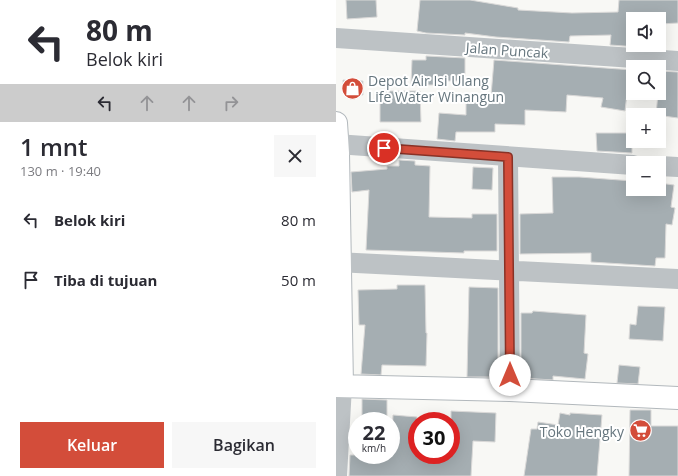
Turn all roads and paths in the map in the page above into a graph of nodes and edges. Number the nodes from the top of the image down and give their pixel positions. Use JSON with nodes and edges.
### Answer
{"nodes":[{"id":1,"x":336,"y":38,"type":"edge"},
{"id":2,"x":678,"y":61,"type":"edge"},
{"id":3,"x":337,"y":137,"type":"edge"},
{"id":4,"x":508,"y":157,"type":"junction"},
{"id":5,"x":626,"y":164,"type":"edge"},
{"id":6,"x":666,"y":166,"type":"edge"},
{"id":7,"x":678,"y":167,"type":"edge"},
{"id":8,"x":338,"y":262,"type":"edge"},
{"id":9,"x":510,"y":270,"type":"junction"},
{"id":10,"x":678,"y":279,"type":"edge"},
{"id":11,"x":339,"y":386,"type":"edge"},
{"id":12,"x":510,"y":390,"type":"junction"},
{"id":13,"x":678,"y":398,"type":"edge"},
{"id":14,"x":337,"y":476,"type":"edge"}],
"edges":[{"from":1,"to":2,"type":"street","name":"Jalan Puncak"},
{"from":3,"to":4,"type":"street"},
{"from":3,"to":8,"type":"street"},
{"from":4,"to":5,"type":"street"},
{"from":4,"to":9,"type":"street"},
{"from":6,"to":7,"type":"street"},
{"from":8,"to":9,"type":"street"},
{"from":8,"to":11,"type":"street"},
{"from":9,"to":10,"type":"street"},
{"from":9,"to":12,"type":"street"},
{"from":11,"to":12,"type":"street"},
{"from":11,"to":14,"type":"street"},
{"from":12,"to":13,"type":"street"}]}
